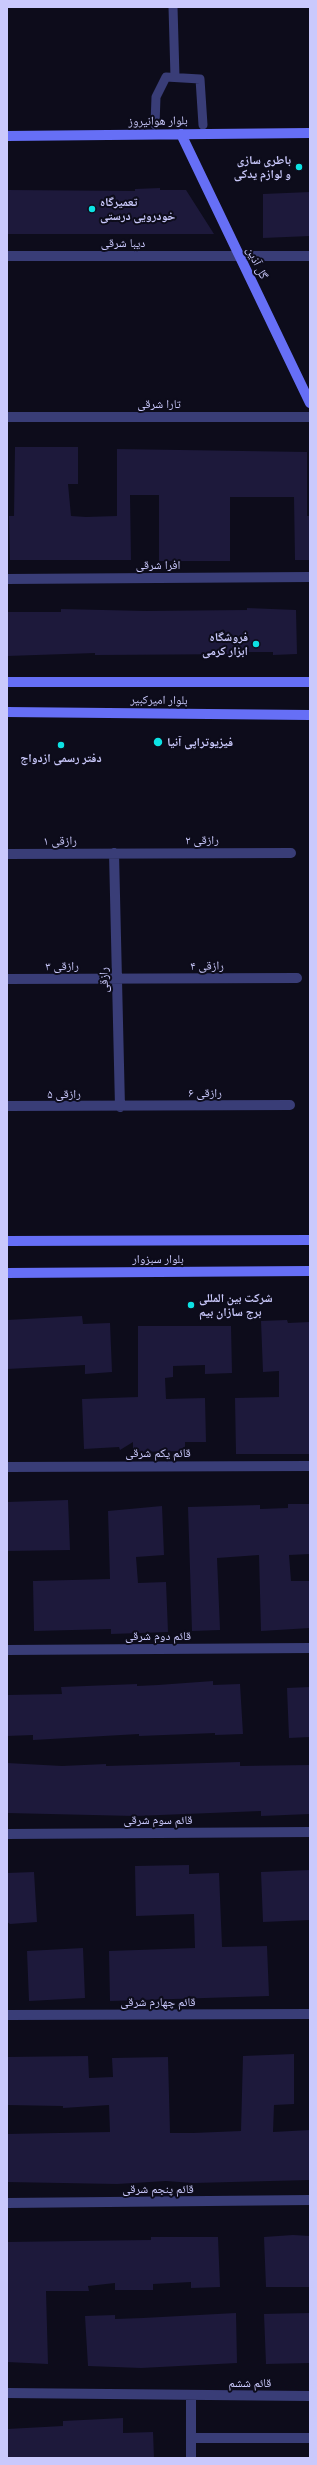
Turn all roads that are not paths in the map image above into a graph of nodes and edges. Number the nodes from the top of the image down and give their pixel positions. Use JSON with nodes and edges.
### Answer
{"nodes":[{"id":1,"x":173,"y":7,"type":"edge"},
{"id":2,"x":175,"y":77,"type":"junction"},
{"id":3,"x":155,"y":125,"type":"dead end"},
{"id":4,"x":203,"y":125,"type":"dead end"},
{"id":5,"x":310,"y":133,"type":"edge"},
{"id":6,"x":182,"y":134,"type":"junction"},
{"id":7,"x":7,"y":136,"type":"edge"},
{"id":8,"x":7,"y":256,"type":"edge"},
{"id":9,"x":240,"y":256,"type":"junction"},
{"id":10,"x":310,"y":256,"type":"edge"},
{"id":11,"x":310,"y":403,"type":"edge"},
{"id":12,"x":7,"y":417,"type":"edge"},
{"id":13,"x":310,"y":417,"type":"edge"},
{"id":14,"x":310,"y":577,"type":"edge"},
{"id":15,"x":7,"y":579,"type":"edge"},
{"id":16,"x":7,"y":682,"type":"edge"},
{"id":17,"x":310,"y":682,"type":"edge"},
{"id":18,"x":7,"y":712,"type":"edge"},
{"id":19,"x":310,"y":715,"type":"edge"},
{"id":20,"x":114,"y":853,"type":"junction"},
{"id":21,"x":291,"y":853,"type":"dead end"},
{"id":22,"x":7,"y":854,"type":"edge"},
{"id":23,"x":297,"y":978,"type":"dead end"},
{"id":24,"x":7,"y":979,"type":"edge"},
{"id":25,"x":116,"y":980,"type":"junction"},
{"id":26,"x":290,"y":1105,"type":"dead end"},
{"id":27,"x":7,"y":1106,"type":"edge"},
{"id":28,"x":120,"y":1107,"type":"junction"},
{"id":29,"x":310,"y":1240,"type":"edge"},
{"id":30,"x":7,"y":1241,"type":"edge"},
{"id":31,"x":310,"y":1271,"type":"edge"},
{"id":32,"x":7,"y":1273,"type":"edge"},
{"id":33,"x":310,"y":1466,"type":"edge"},
{"id":34,"x":7,"y":1467,"type":"edge"},
{"id":35,"x":310,"y":1648,"type":"edge"},
{"id":36,"x":7,"y":1650,"type":"edge"},
{"id":37,"x":310,"y":1832,"type":"edge"},
{"id":38,"x":7,"y":1834,"type":"edge"},
{"id":39,"x":310,"y":2014,"type":"edge"},
{"id":40,"x":7,"y":2015,"type":"edge"},
{"id":41,"x":310,"y":2200,"type":"edge"},
{"id":42,"x":7,"y":2203,"type":"edge"},
{"id":43,"x":7,"y":2393,"type":"edge"},
{"id":44,"x":310,"y":2396,"type":"edge"},
{"id":45,"x":191,"y":2397,"type":"junction"},
{"id":46,"x":191,"y":2438,"type":"junction"},
{"id":47,"x":310,"y":2438,"type":"edge"},
{"id":48,"x":191,"y":2458,"type":"edge"}],
"edges":[{"from":1,"to":2,"type":"lane"},
{"from":2,"to":3,"type":"lane"},
{"from":2,"to":4,"type":"lane"},
{"from":5,"to":6,"type":"main road","name":"بلوار هوانیروز"},
{"from":6,"to":7,"type":"main road","name":"بلوار هوانیروز"},
{"from":6,"to":9,"type":"main road","name":"گل آذین"},
{"from":8,"to":9,"type":"street","name":"دیبا شرقی"},
{"from":9,"to":10,"type":"street","name":"دیبا شرقی"},
{"from":9,"to":11,"type":"main road","name":"گل آذین"},
{"from":12,"to":13,"type":"street","name":"تارا شرقی"},
{"from":14,"to":15,"type":"street","name":"افرا شرقی"},
{"from":16,"to":17,"type":"main road","name":"بلوار امیرکبیر"},
{"from":18,"to":19,"type":"main road","name":"بلوار امیرکبیر"},
{"from":20,"to":21,"type":"street","name":"رازقی ۲"},
{"from":20,"to":22,"type":"street","name":"رازقی ۱"},
{"from":20,"to":25,"type":"street","name":"رازقی"},
{"from":23,"to":25,"type":"street","name":"رازقی ۴"},
{"from":24,"to":25,"type":"street","name":"رازقی ۳"},
{"from":25,"to":28,"type":"street","name":"رازقی"},
{"from":26,"to":28,"type":"street","name":"رازقی ۶"},
{"from":27,"to":28,"type":"street","name":"رازقی ۵"},
{"from":29,"to":30,"type":"main road","name":"بلوار سبزوار"},
{"from":31,"to":32,"type":"main road","name":"بلوار سبزوار"},
{"from":33,"to":34,"type":"street","name":"قائم یکم شرقی"},
{"from":35,"to":36,"type":"street","name":"قائم دوم شرقی"},
{"from":37,"to":38,"type":"street","name":"قائم سوم شرقی"},
{"from":39,"to":40,"type":"street","name":"قائم چهارم شرقی"},
{"from":41,"to":42,"type":"street","name":"قائم پنجم شرقی"},
{"from":43,"to":45,"type":"street","name":"قائم ششم"},
{"from":44,"to":45,"type":"street","name":"قائم ششم"},
{"from":45,"to":46,"type":"street"},
{"from":46,"to":47,"type":"street"},
{"from":46,"to":48,"type":"street"}]}
